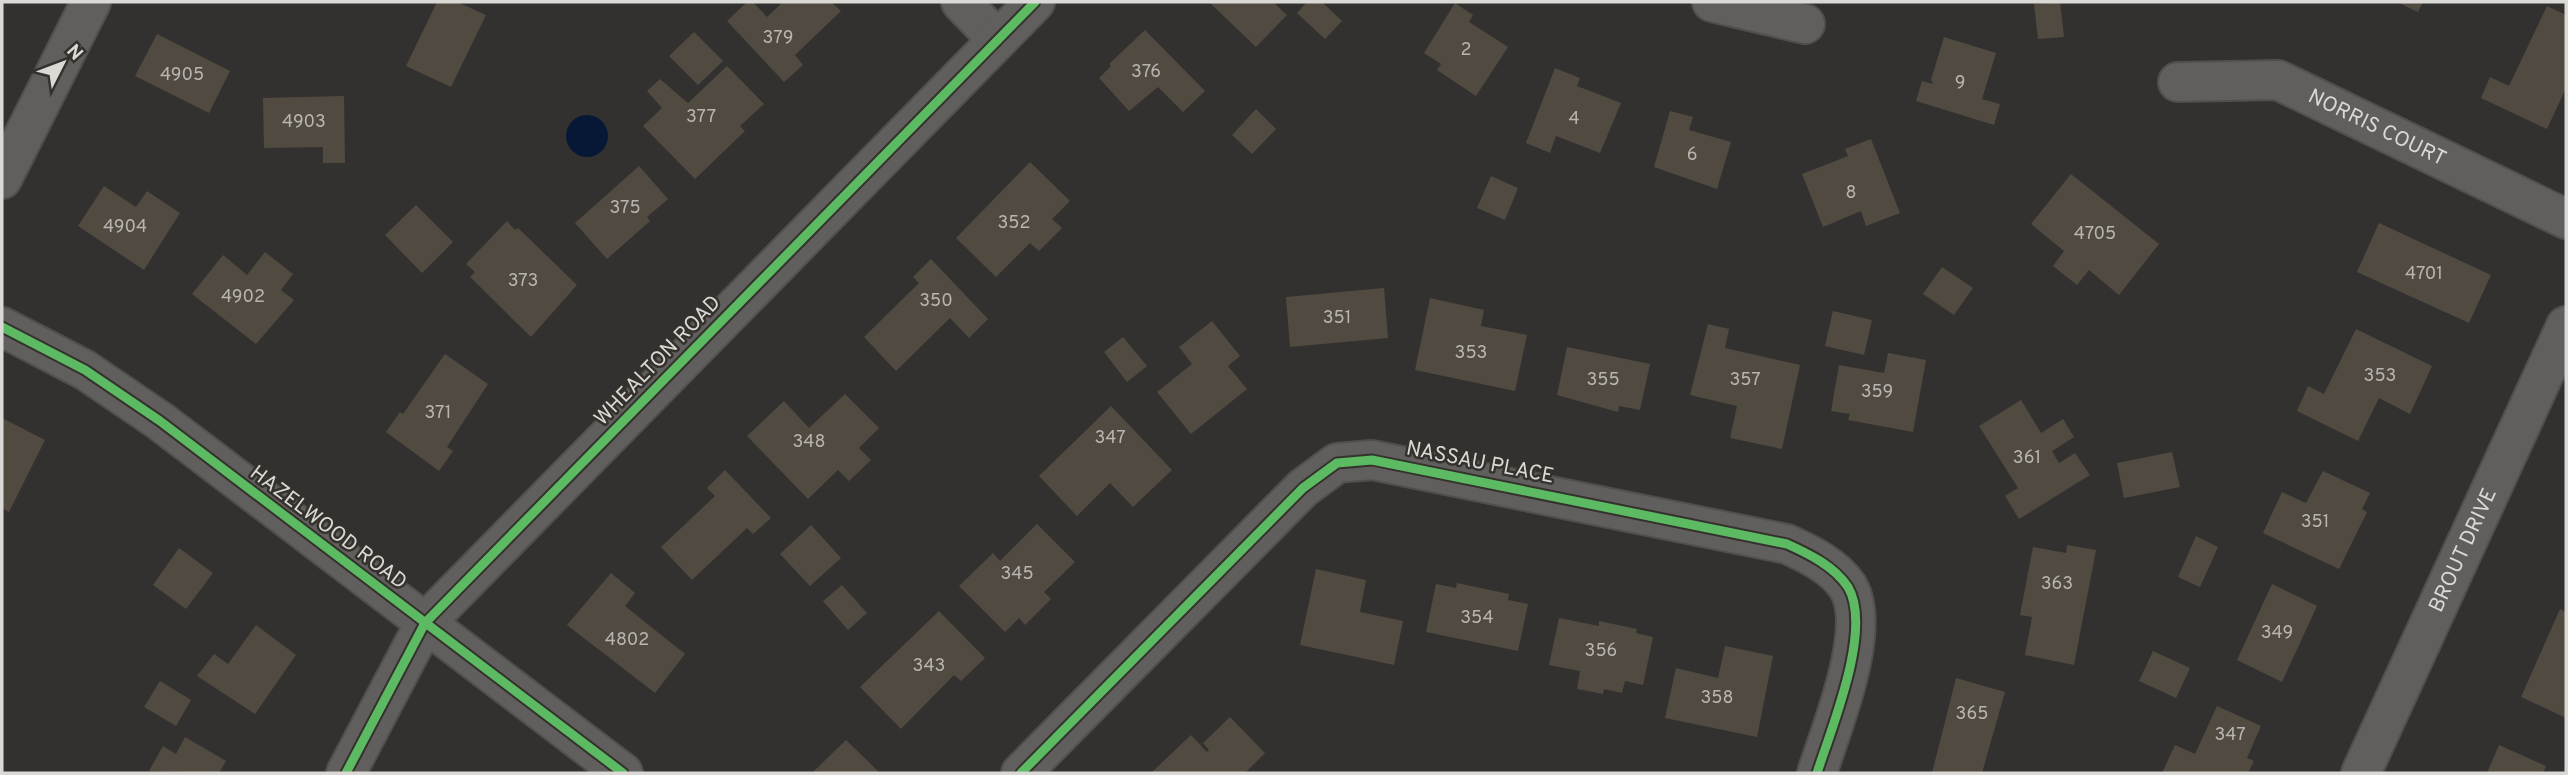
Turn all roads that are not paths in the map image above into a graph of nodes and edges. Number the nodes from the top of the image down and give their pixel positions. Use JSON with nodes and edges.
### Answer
{"nodes":[{"id":1,"x":90,"y":2,"type":"edge"},
{"id":2,"x":961,"y":2,"type":"edge"},
{"id":3,"x":1035,"y":2,"type":"edge"},
{"id":4,"x":1712,"y":2,"type":"edge"},
{"id":5,"x":1805,"y":24,"type":"dead end"},
{"id":6,"x":997,"y":39,"type":"junction"},
{"id":7,"x":2178,"y":82,"type":"dead end"},
{"id":8,"x":2,"y":179,"type":"edge"},
{"id":9,"x":2566,"y":219,"type":"edge"},
{"id":10,"x":2566,"y":326,"type":"edge"},
{"id":11,"x":2,"y":327,"type":"edge"},
{"id":12,"x":425,"y":623,"type":"junction"},
{"id":13,"x":346,"y":773,"type":"edge"},
{"id":14,"x":623,"y":773,"type":"edge"},
{"id":15,"x":1021,"y":773,"type":"edge"},
{"id":16,"x":1817,"y":773,"type":"edge"},
{"id":17,"x":2361,"y":773,"type":"edge"}],
"edges":[{"from":1,"to":8,"type":"street"},
{"from":2,"to":6,"type":"street"},
{"from":3,"to":6,"type":"street","name":"WHEALTON ROAD"},
{"from":4,"to":5,"type":"street"},
{"from":6,"to":12,"type":"street","name":"WHEALTON ROAD"},
{"from":7,"to":9,"type":"street","name":"NORRIS COURT"},
{"from":10,"to":17,"type":"street","name":"BROUT DRIVE"},
{"from":11,"to":12,"type":"street","name":"HAZELWOOD ROAD"},
{"from":12,"to":13,"type":"street","name":"WHEALTON ROAD"},
{"from":12,"to":14,"type":"street","name":"HAZELWOOD ROAD"},
{"from":15,"to":16,"type":"street","name":"NASSAU PLACE"}]}
